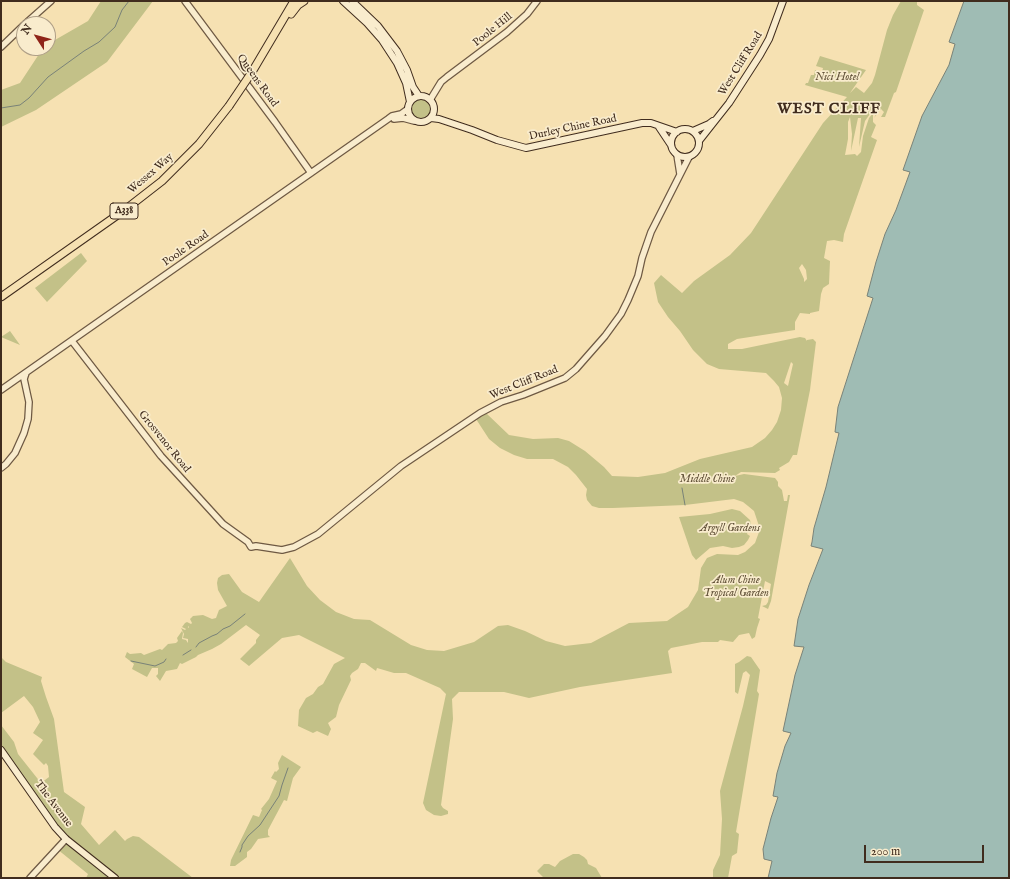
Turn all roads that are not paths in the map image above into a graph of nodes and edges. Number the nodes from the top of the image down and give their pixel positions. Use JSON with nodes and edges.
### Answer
{"nodes":[{"id":1,"x":51,"y":1,"type":"edge"},
{"id":2,"x":185,"y":1,"type":"edge"},
{"id":3,"x":294,"y":1,"type":"edge"},
{"id":4,"x":304,"y":1,"type":"edge"},
{"id":5,"x":342,"y":1,"type":"edge"},
{"id":6,"x":352,"y":1,"type":"edge"},
{"id":7,"x":537,"y":1,"type":"edge"},
{"id":8,"x":783,"y":1,"type":"edge"},
{"id":9,"x":33,"y":16,"type":"edge"},
{"id":10,"x":278,"y":29,"type":"junction"},
{"id":11,"x":16,"y":32,"type":"edge"},
{"id":12,"x":1,"y":47,"type":"edge"},
{"id":13,"x":419,"y":96,"type":"junction"},
{"id":14,"x":430,"y":100,"type":"junction"},
{"id":15,"x":409,"y":105,"type":"junction"},
{"id":16,"x":721,"y":114,"type":"junction"},
{"id":17,"x":431,"y":118,"type":"junction"},
{"id":18,"x":414,"y":121,"type":"junction"},
{"id":19,"x":383,"y":124,"type":"junction"},
{"id":20,"x":659,"y":127,"type":"junction"},
{"id":21,"x":693,"y":131,"type":"junction"},
{"id":22,"x":677,"y":132,"type":"junction"},
{"id":23,"x":699,"y":141,"type":"junction"},
{"id":24,"x":671,"y":145,"type":"junction"},
{"id":25,"x":677,"y":155,"type":"junction"},
{"id":26,"x":689,"y":157,"type":"junction"},
{"id":27,"x":311,"y":173,"type":"junction"},
{"id":28,"x":680,"y":174,"type":"junction"},
{"id":29,"x":1,"y":297,"type":"edge"},
{"id":30,"x":72,"y":340,"type":"junction"},
{"id":31,"x":26,"y":373,"type":"junction"},
{"id":32,"x":12,"y":382,"type":"junction"},
{"id":33,"x":27,"y":388,"type":"junction"},
{"id":34,"x":1,"y":390,"type":"edge"},
{"id":35,"x":1,"y":468,"type":"edge"},
{"id":36,"x":251,"y":547,"type":"joint"},
{"id":37,"x":1,"y":750,"type":"edge"},
{"id":38,"x":66,"y":839,"type":"junction"},
{"id":39,"x":30,"y":878,"type":"edge"},
{"id":40,"x":114,"y":878,"type":"edge"}],
"edges":[{"from":1,"to":9,"type":"street"},
{"from":2,"to":27,"type":"street","name":"Queens Road"},
{"from":3,"to":10,"type":"highway","name":"Wessex Way"},
{"from":4,"to":10,"type":"highway","name":"Wessex Way"},
{"from":5,"to":15,"type":"main road"},
{"from":6,"to":13,"type":"main road"},
{"from":7,"to":14,"type":"street","name":"Poole Hill"},
{"from":8,"to":16,"type":"main road","name":"West Cliff Road"},
{"from":10,"to":29,"type":"highway","name":"Wessex Way","number":"A338","bridge":true},
{"from":11,"to":12,"type":"street"},
{"from":13,"to":14,"type":"main road"},
{"from":13,"to":15,"type":"main road"},
{"from":14,"to":17,"type":"main road"},
{"from":15,"to":18,"type":"main road"},
{"from":15,"to":19,"type":"street","name":"Poole Road"},
{"from":16,"to":21,"type":"main road","name":"West Cliff Road"},
{"from":16,"to":23,"type":"main road","name":"West Cliff Road"},
{"from":17,"to":18,"type":"main road"},
{"from":17,"to":20,"type":"main road","name":"Durley Chine Road"},
{"from":18,"to":19,"type":"street","name":"Poole Road"},
{"from":19,"to":27,"type":"street","name":"Poole Road"},
{"from":20,"to":22,"type":"main road","name":"Durley Chine Road"},
{"from":20,"to":24,"type":"main road"},
{"from":21,"to":22,"type":"main road"},
{"from":21,"to":23,"type":"main road"},
{"from":22,"to":24,"type":"main road"},
{"from":23,"to":26,"type":"main road"},
{"from":24,"to":25,"type":"main road"},
{"from":25,"to":26,"type":"main road"},
{"from":25,"to":28,"type":"street"},
{"from":26,"to":28,"type":"street","name":"West Cliff Road"},
{"from":27,"to":30,"type":"street","name":"Poole Road"},
{"from":28,"to":36,"type":"street","name":"West Cliff Road"},
{"from":30,"to":31,"type":"street","name":"Poole Road"},
{"from":30,"to":36,"type":"street","name":"Grosvenor Road"},
{"from":31,"to":32,"type":"street","name":"Poole Road"},
{"from":31,"to":33,"type":"street"},
{"from":32,"to":33,"type":"street"},
{"from":32,"to":34,"type":"street","name":"Poole Road"},
{"from":33,"to":35,"type":"street"},
{"from":37,"to":38,"type":"main road","name":"The Avenue"},
{"from":38,"to":39,"type":"street"},
{"from":38,"to":40,"type":"main road","name":"The Avenue"}]}
